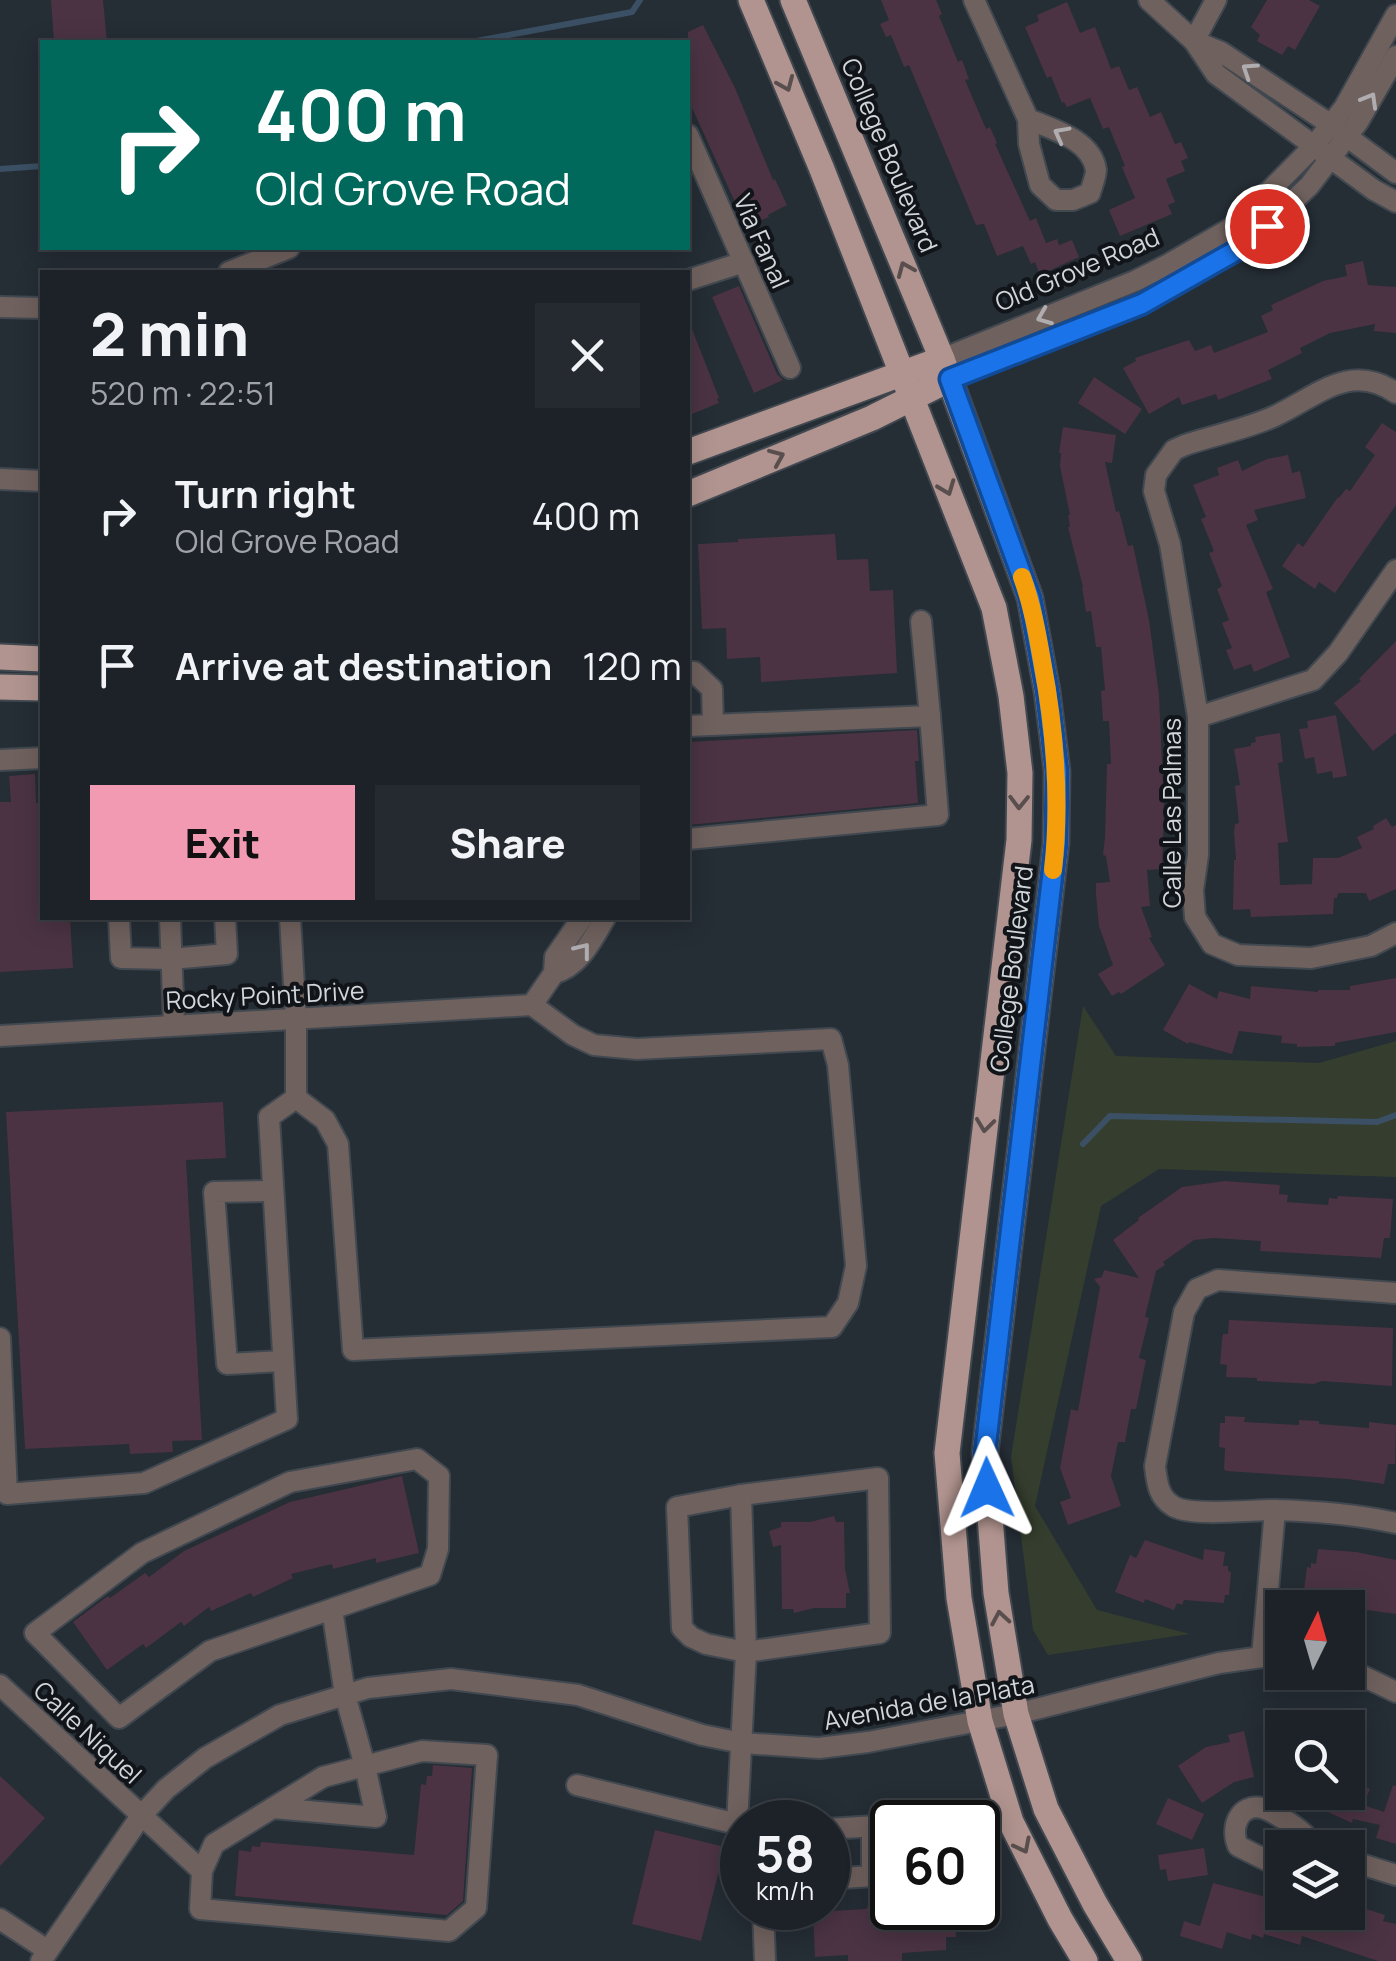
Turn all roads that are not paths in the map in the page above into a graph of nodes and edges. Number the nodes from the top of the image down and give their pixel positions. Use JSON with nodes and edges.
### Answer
{"nodes":[{"id":1,"x":751,"y":0,"type":"edge"},
{"id":2,"x":794,"y":0,"type":"edge"},
{"id":3,"x":974,"y":0,"type":"edge"},
{"id":4,"x":1149,"y":0,"type":"edge"},
{"id":5,"x":1216,"y":0,"type":"edge"},
{"id":6,"x":1396,"y":15,"type":"edge"},
{"id":7,"x":1194,"y":41,"type":"junction"},
{"id":8,"x":1396,"y":56,"type":"edge"},
{"id":9,"x":1028,"y":119,"type":"dead end"},
{"id":10,"x":1339,"y":130,"type":"junction"},
{"id":11,"x":690,"y":140,"type":"edge"},
{"id":12,"x":1322,"y":152,"type":"junction"},
{"id":13,"x":1396,"y":173,"type":"edge"},
{"id":14,"x":1396,"y":202,"type":"edge"},
{"id":15,"x":284,"y":250,"type":"edge"},
{"id":16,"x":744,"y":262,"type":"junction"},
{"id":17,"x":234,"y":270,"type":"edge"},
{"id":18,"x":690,"y":279,"type":"edge"},
{"id":19,"x":0,"y":307,"type":"edge"},
{"id":20,"x":40,"y":308,"type":"edge"},
{"id":21,"x":790,"y":368,"type":"dead end"},
{"id":22,"x":946,"y":369,"type":"junction"},
{"id":23,"x":907,"y":386,"type":"junction"},
{"id":24,"x":1396,"y":393,"type":"edge"},
{"id":25,"x":690,"y":451,"type":"edge"},
{"id":26,"x":0,"y":479,"type":"edge"},
{"id":27,"x":40,"y":481,"type":"edge"},
{"id":28,"x":690,"y":493,"type":"edge"},
{"id":29,"x":1396,"y":570,"type":"edge"},
{"id":30,"x":922,"y":621,"type":"dead end"},
{"id":31,"x":0,"y":658,"type":"edge"},
{"id":32,"x":40,"y":660,"type":"edge"},
{"id":33,"x":690,"y":672,"type":"edge"},
{"id":34,"x":0,"y":687,"type":"edge"},
{"id":35,"x":40,"y":688,"type":"edge"},
{"id":36,"x":930,"y":716,"type":"junction"},
{"id":37,"x":1198,"y":717,"type":"junction"},
{"id":38,"x":713,"y":725,"type":"junction"},
{"id":39,"x":690,"y":726,"type":"edge"},
{"id":40,"x":40,"y":758,"type":"edge"},
{"id":41,"x":0,"y":760,"type":"edge"},
{"id":42,"x":690,"y":839,"type":"edge"},
{"id":43,"x":119,"y":920,"type":"edge"},
{"id":44,"x":170,"y":920,"type":"edge"},
{"id":45,"x":225,"y":920,"type":"edge"},
{"id":46,"x":290,"y":920,"type":"edge"},
{"id":47,"x":581,"y":920,"type":"edge"},
{"id":48,"x":604,"y":920,"type":"edge"},
{"id":49,"x":1396,"y":933,"type":"edge"},
{"id":50,"x":172,"y":959,"type":"junction"},
{"id":51,"x":554,"y":973,"type":"junction"},
{"id":52,"x":532,"y":1005,"type":"junction"},
{"id":53,"x":296,"y":1019,"type":"junction"},
{"id":54,"x":174,"y":1025,"type":"junction"},
{"id":55,"x":0,"y":1036,"type":"edge"},
{"id":56,"x":296,"y":1098,"type":"junction"},
{"id":57,"x":273,"y":1191,"type":"junction"},
{"id":58,"x":1396,"y":1292,"type":"edge"},
{"id":59,"x":0,"y":1338,"type":"edge"},
{"id":60,"x":284,"y":1361,"type":"junction"},
{"id":61,"x":741,"y":1495,"type":"junction"},
{"id":62,"x":1275,"y":1510,"type":"junction"},
{"id":63,"x":1396,"y":1523,"type":"edge"},
{"id":64,"x":1273,"y":1590,"type":"edge"},
{"id":65,"x":332,"y":1608,"type":"junction"},
{"id":66,"x":746,"y":1652,"type":"junction"},
{"id":67,"x":1265,"y":1659,"type":"edge"},
{"id":68,"x":1365,"y":1676,"type":"edge"},
{"id":69,"x":0,"y":1684,"type":"edge"},
{"id":70,"x":1396,"y":1692,"type":"edge"},
{"id":71,"x":346,"y":1695,"type":"junction"},
{"id":72,"x":1016,"y":1714,"type":"junction"},
{"id":73,"x":980,"y":1721,"type":"junction"},
{"id":74,"x":742,"y":1744,"type":"junction"},
{"id":75,"x":365,"y":1766,"type":"junction"},
{"id":76,"x":577,"y":1785,"type":"dead end"},
{"id":77,"x":741,"y":1800,"type":"edge"},
{"id":78,"x":273,"y":1808,"type":"junction"},
{"id":79,"x":141,"y":1816,"type":"junction"},
{"id":80,"x":720,"y":1821,"type":"edge"},
{"id":81,"x":1299,"y":1830,"type":"edge"},
{"id":82,"x":1265,"y":1860,"type":"edge"},
{"id":83,"x":1365,"y":1865,"type":"edge"},
{"id":84,"x":202,"y":1871,"type":"junction"},
{"id":85,"x":1396,"y":1875,"type":"edge"},
{"id":86,"x":0,"y":1919,"type":"edge"},
{"id":87,"x":764,"y":1930,"type":"edge"},
{"id":88,"x":44,"y":1956,"type":"edge"},
{"id":89,"x":765,"y":1961,"type":"edge"},
{"id":90,"x":1086,"y":1961,"type":"edge"},
{"id":91,"x":1129,"y":1961,"type":"edge"}],
"edges":[{"from":1,"to":23,"type":"main road","name":"College Boulevard","one_way":true},
{"from":22,"to":2,"type":"main road","name":"College Boulevard","one_way":true},
{"from":3,"to":9,"type":"street"},
{"from":4,"to":7,"type":"street"},
{"from":5,"to":7,"type":"street"},
{"from":6,"to":10,"type":"street","name":"Old Grove Road"},
{"from":10,"to":7,"type":"street","one_way":true},
{"from":7,"to":12,"type":"street"},
{"from":10,"to":8,"type":"street","name":"Old Grove Road","one_way":true},
{"from":10,"to":12,"type":"street","name":"Old Grove Road"},
{"from":10,"to":13,"type":"street"},
{"from":11,"to":16,"type":"street","name":"Via Fanal"},
{"from":12,"to":14,"type":"street"},
{"from":12,"to":22,"type":"street","name":"Old Grove Road"},
{"from":15,"to":17,"type":"street"},
{"from":16,"to":18,"type":"street"},
{"from":16,"to":21,"type":"street","name":"Via Fanal"},
{"from":19,"to":20,"type":"street"},
{"from":22,"to":23,"type":"main road","name":"Old Grove Road"},
{"from":72,"to":22,"type":"main road","name":"College Boulevard","one_way":true},
{"from":23,"to":25,"type":"main road","name":"Old Grove Road"},
{"from":28,"to":23,"type":"main road","name":"Old Grove Road","one_way":true},
{"from":23,"to":73,"type":"main road","name":"College Boulevard","one_way":true},
{"from":24,"to":37,"type":"street","name":"Calle Las Palmas"},
{"from":26,"to":27,"type":"street"},
{"from":29,"to":37,"type":"street"},
{"from":30,"to":36,"type":"street"},
{"from":31,"to":32,"type":"main road"},
{"from":33,"to":38,"type":"street"},
{"from":34,"to":35,"type":"main road"},
{"from":36,"to":38,"type":"street"},
{"from":36,"to":42,"type":"street"},
{"from":37,"to":49,"type":"street","name":"Calle Las Palmas"},
{"from":38,"to":39,"type":"street"},
{"from":40,"to":41,"type":"street"},
{"from":43,"to":50,"type":"street"},
{"from":44,"to":50,"type":"street"},
{"from":45,"to":50,"type":"street"},
{"from":46,"to":53,"type":"street"},
{"from":47,"to":51,"type":"street"},
{"from":51,"to":48,"type":"street","one_way":true},
{"from":50,"to":54,"type":"street"},
{"from":51,"to":52,"type":"street"},
{"from":52,"to":53,"type":"street","name":"Rocky Point Drive"},
{"from":52,"to":56,"type":"street"},
{"from":53,"to":54,"type":"street","name":"Rocky Point Drive"},
{"from":53,"to":56,"type":"street"},
{"from":54,"to":55,"type":"street","name":"Rocky Point Drive"},
{"from":56,"to":57,"type":"street"},
{"from":57,"to":60,"type":"street"},
{"from":57,"to":60,"type":"street"},
{"from":58,"to":62,"type":"street"},
{"from":59,"to":60,"type":"street"},
{"from":61,"to":66,"type":"street"},
{"from":61,"to":66,"type":"street"},
{"from":61,"to":66,"type":"street"},
{"from":62,"to":63,"type":"street"},
{"from":62,"to":64,"type":"street"},
{"from":65,"to":65,"type":"street"},
{"from":65,"to":71,"type":"street"},
{"from":66,"to":74,"type":"street"},
{"from":67,"to":72,"type":"street","name":"Avenida de la Plata"},
{"from":68,"to":70,"type":"street"},
{"from":69,"to":79,"type":"street","name":"Calle Niquel"},
{"from":71,"to":74,"type":"street","name":"Avenida de la Plata"},
{"from":71,"to":75,"type":"street"},
{"from":71,"to":79,"type":"street","name":"Avenida de la Plata"},
{"from":72,"to":73,"type":"street","name":"Avenida de la Plata"},
{"from":72,"to":91,"type":"main road","name":"College Boulevard"},
{"from":73,"to":74,"type":"street","name":"Avenida de la Plata"},
{"from":73,"to":90,"type":"main road","name":"College Boulevard","one_way":true},
{"from":74,"to":77,"type":"street"},
{"from":75,"to":78,"type":"street"},
{"from":75,"to":78,"type":"street"},
{"from":75,"to":84,"type":"street"},
{"from":76,"to":80,"type":"street"},
{"from":78,"to":84,"type":"street"},
{"from":79,"to":84,"type":"street","name":"Calle Niquel"},
{"from":79,"to":88,"type":"street","name":"Avenida de la Plata"},
{"from":81,"to":82,"type":"street"},
{"from":83,"to":85,"type":"street"},
{"from":86,"to":88,"type":"street"},
{"from":87,"to":89,"type":"street"}]}
